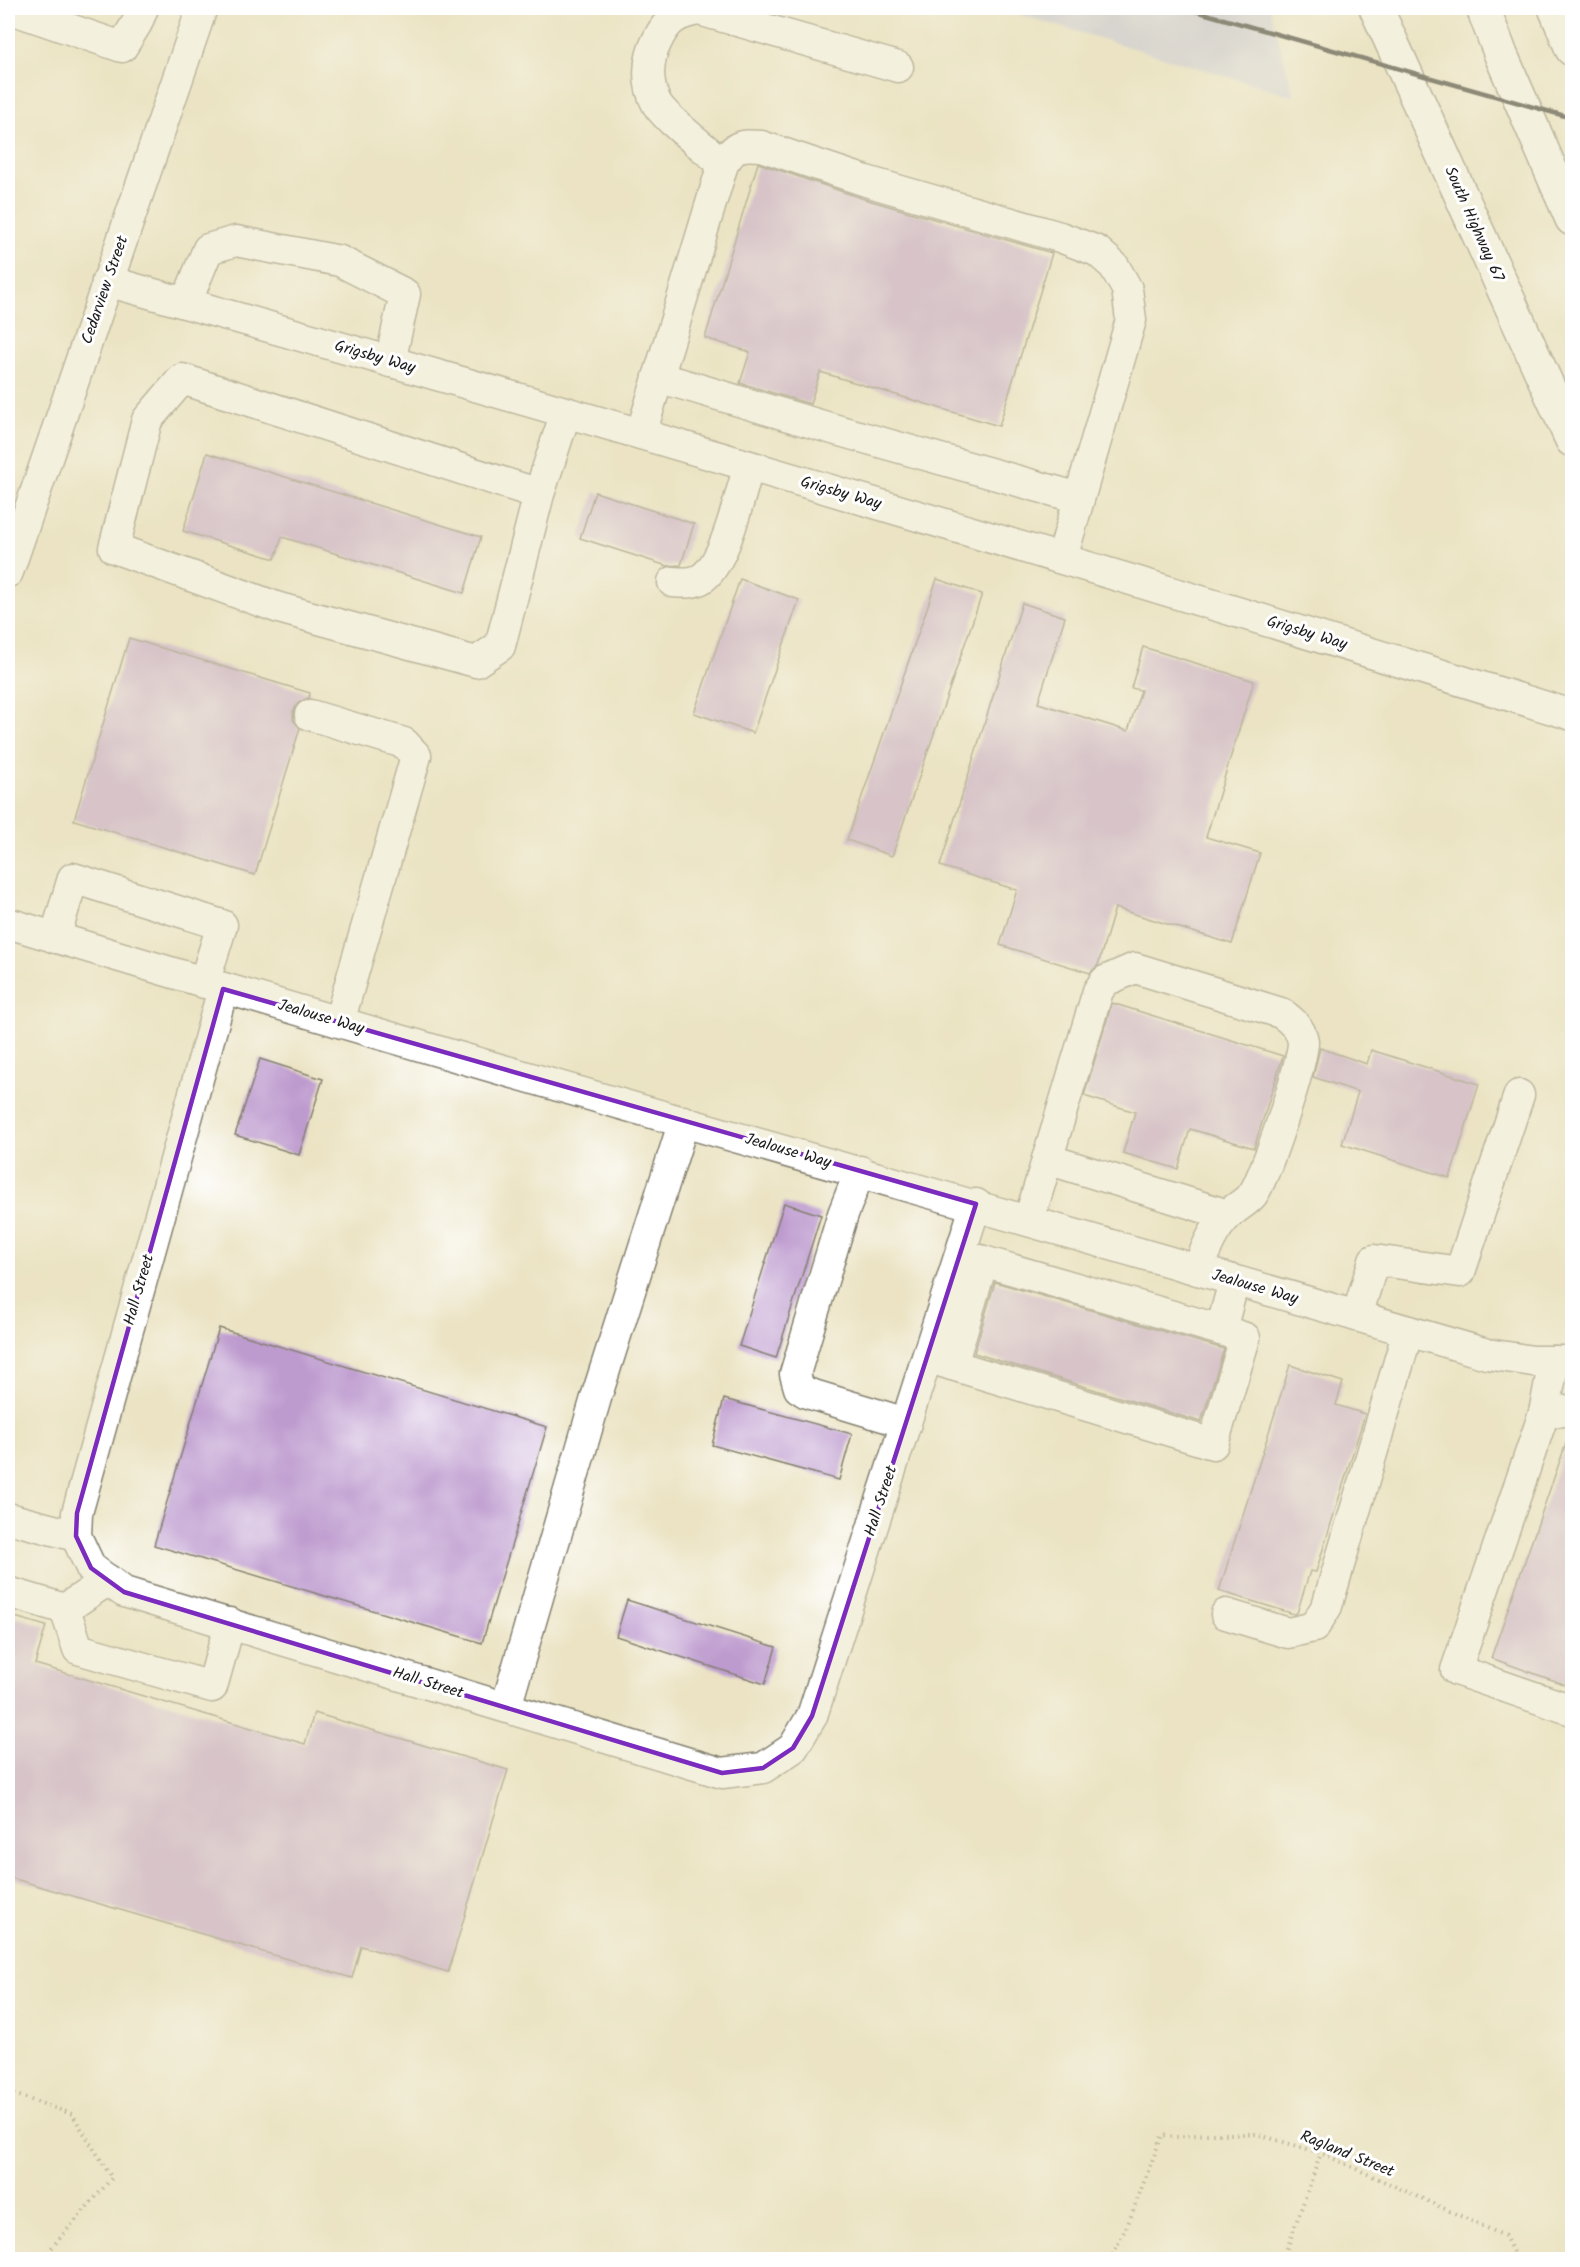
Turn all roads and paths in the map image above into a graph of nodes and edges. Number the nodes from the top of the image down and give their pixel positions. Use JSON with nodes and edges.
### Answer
{"nodes":[{"id":1,"x":142,"y":8,"type":"edge"},
{"id":2,"x":202,"y":8,"type":"edge"},
{"id":3,"x":1376,"y":8,"type":"edge"},
{"id":4,"x":1463,"y":8,"type":"edge"},
{"id":5,"x":1484,"y":8,"type":"edge"},
{"id":6,"x":1555,"y":8,"type":"edge"},
{"id":7,"x":8,"y":9,"type":"edge"},
{"id":8,"x":1572,"y":49,"type":"edge"},
{"id":9,"x":1501,"y":55,"type":"junction"},
{"id":10,"x":898,"y":67,"type":"dead end"},
{"id":11,"x":723,"y":164,"type":"junction"},
{"id":12,"x":1572,"y":219,"type":"edge"},
{"id":13,"x":107,"y":281,"type":"junction"},
{"id":14,"x":186,"y":303,"type":"junction"},
{"id":15,"x":390,"y":362,"type":"junction"},
{"id":16,"x":658,"y":377,"type":"junction"},
{"id":17,"x":566,"y":412,"type":"junction"},
{"id":18,"x":641,"y":434,"type":"junction"},
{"id":19,"x":1572,"y":440,"type":"edge"},
{"id":20,"x":749,"y":466,"type":"junction"},
{"id":21,"x":539,"y":494,"type":"junction"},
{"id":22,"x":1079,"y":498,"type":"junction"},
{"id":23,"x":1062,"y":558,"type":"junction"},
{"id":24,"x":8,"y":572,"type":"edge"},
{"id":25,"x":673,"y":582,"type":"dead end"},
{"id":26,"x":1572,"y":715,"type":"edge"},
{"id":27,"x":310,"y":716,"type":"dead end"},
{"id":28,"x":8,"y":923,"type":"edge"},
{"id":29,"x":55,"y":938,"type":"junction"},
{"id":30,"x":214,"y":986,"type":"junction"},
{"id":31,"x":339,"y":1023,"type":"junction"},
{"id":32,"x":1519,"y":1095,"type":"dead end"},
{"id":33,"x":684,"y":1121,"type":"junction"},
{"id":34,"x":1047,"y":1159,"type":"junction"},
{"id":35,"x":860,"y":1171,"type":"junction"},
{"id":36,"x":976,"y":1204,"type":"junction"},
{"id":37,"x":1228,"y":1215,"type":"junction"},
{"id":38,"x":1029,"y":1220,"type":"junction"},
{"id":39,"x":971,"y":1258,"type":"junction"},
{"id":40,"x":1198,"y":1270,"type":"junction"},
{"id":41,"x":1234,"y":1281,"type":"junction"},
{"id":42,"x":1357,"y":1316,"type":"junction"},
{"id":43,"x":1221,"y":1330,"type":"junction"},
{"id":44,"x":1408,"y":1330,"type":"junction"},
{"id":45,"x":939,"y":1361,"type":"junction"},
{"id":46,"x":1563,"y":1361,"type":"edge"},
{"id":47,"x":1558,"y":1412,"type":"edge"},
{"id":48,"x":906,"y":1423,"type":"junction"},
{"id":49,"x":8,"y":1518,"type":"edge"},
{"id":50,"x":76,"y":1536,"type":"junction"},
{"id":51,"x":108,"y":1580,"type":"junction"},
{"id":52,"x":8,"y":1592,"type":"edge"},
{"id":53,"x":65,"y":1609,"type":"junction"},
{"id":54,"x":1226,"y":1614,"type":"dead end"},
{"id":55,"x":230,"y":1623,"type":"junction"},
{"id":56,"x":506,"y":1707,"type":"junction"},
{"id":57,"x":1572,"y":1710,"type":"edge"},
{"id":58,"x":8,"y":2092,"type":"edge"},
{"id":59,"x":1321,"y":2153,"type":"junction"},
{"id":60,"x":41,"y":2259,"type":"edge"},
{"id":61,"x":1110,"y":2259,"type":"edge"},
{"id":62,"x":1283,"y":2259,"type":"edge"},
{"id":63,"x":1517,"y":2259,"type":"edge"}],
"edges":[{"from":1,"to":7,"type":"street"},
{"from":2,"to":13,"type":"street","name":"Cedarview Street"},
{"from":3,"to":19,"type":"main road","name":"South Highway 67"},
{"from":4,"to":9,"type":"main road"},
{"from":5,"to":9,"type":"main road"},
{"from":6,"to":8,"type":"main road"},
{"from":9,"to":12,"type":"main road"},
{"from":10,"to":11,"type":"street"},
{"from":11,"to":16,"type":"street"},
{"from":11,"to":22,"type":"street"},
{"from":13,"to":14,"type":"street","name":"Grigsby Way"},
{"from":13,"to":24,"type":"street","name":"Cedarview Street"},
{"from":14,"to":15,"type":"street","name":"Grigsby Way"},
{"from":14,"to":15,"type":"street"},
{"from":15,"to":17,"type":"street","name":"Grigsby Way"},
{"from":16,"to":18,"type":"street"},
{"from":16,"to":22,"type":"street"},
{"from":17,"to":18,"type":"street","name":"Grigsby Way"},
{"from":17,"to":21,"type":"street"},
{"from":18,"to":20,"type":"street","name":"Grigsby Way"},
{"from":20,"to":23,"type":"street","name":"Grigsby Way"},
{"from":20,"to":25,"type":"street"},
{"from":21,"to":21,"type":"street"},
{"from":22,"to":23,"type":"street"},
{"from":23,"to":26,"type":"street","name":"Grigsby Way"},
{"from":27,"to":31,"type":"street"},
{"from":28,"to":29,"type":"street","name":"Jealouse Way"},
{"from":29,"to":30,"type":"street","name":"Jealouse Way"},
{"from":29,"to":30,"type":"street","name":"Hall Street"},
{"from":30,"to":31,"type":"street","name":"Jealouse Way"},
{"from":30,"to":50,"type":"street","name":"Hall Street"},
{"from":31,"to":33,"type":"street","name":"Jealouse Way"},
{"from":32,"to":42,"type":"street"},
{"from":33,"to":35,"type":"street","name":"Jealouse Way"},
{"from":33,"to":56,"type":"street"},
{"from":34,"to":37,"type":"street"},
{"from":34,"to":37,"type":"street"},
{"from":34,"to":38,"type":"street"},
{"from":35,"to":36,"type":"street","name":"Jealouse Way"},
{"from":35,"to":48,"type":"street"},
{"from":36,"to":38,"type":"street","name":"Jealouse Way"},
{"from":36,"to":39,"type":"street","name":"Hall Street"},
{"from":37,"to":40,"type":"street"},
{"from":38,"to":40,"type":"street","name":"Jealouse Way"},
{"from":39,"to":43,"type":"street"},
{"from":39,"to":45,"type":"street","name":"Hall Street"},
{"from":40,"to":41,"type":"street","name":"Jealouse Way"},
{"from":41,"to":42,"type":"street","name":"Jealouse Way"},
{"from":41,"to":43,"type":"street"},
{"from":42,"to":44,"type":"street","name":"Jealouse Way"},
{"from":43,"to":45,"type":"street"},
{"from":44,"to":46,"type":"street","name":"Jealouse Way"},
{"from":44,"to":54,"type":"street"},
{"from":45,"to":48,"type":"street","name":"Hall Street"},
{"from":46,"to":47,"type":"street"},
{"from":47,"to":57,"type":"street"},
{"from":48,"to":56,"type":"street","name":"Hall Street"},
{"from":49,"to":50,"type":"street"},
{"from":50,"to":51,"type":"street","name":"Hall Street"},
{"from":51,"to":53,"type":"street"},
{"from":51,"to":55,"type":"street","name":"Hall Street"},
{"from":52,"to":53,"type":"street"},
{"from":53,"to":55,"type":"street"},
{"from":55,"to":56,"type":"street","name":"Hall Street"},
{"from":58,"to":60,"type":"path"},
{"from":59,"to":61,"type":"path","name":"Ragland Street"},
{"from":59,"to":62,"type":"path"},
{"from":59,"to":63,"type":"path","name":"Ragland Street"}]}
